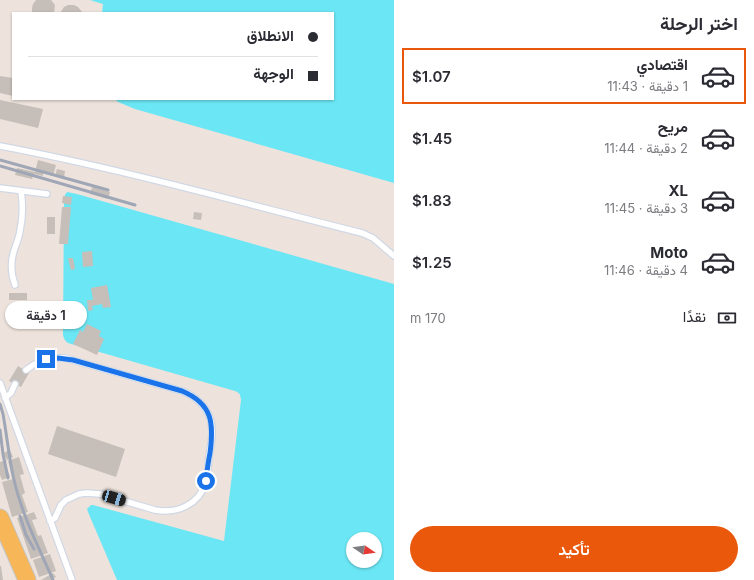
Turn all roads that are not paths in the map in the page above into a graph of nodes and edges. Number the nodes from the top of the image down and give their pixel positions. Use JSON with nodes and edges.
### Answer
{"nodes":[{"id":1,"x":0,"y":146,"type":"edge"},
{"id":2,"x":0,"y":188,"type":"edge"},
{"id":3,"x":21,"y":190,"type":"junction"},
{"id":4,"x":47,"y":194,"type":"dead end"},
{"id":5,"x":394,"y":256,"type":"edge"},
{"id":6,"x":15,"y":285,"type":"dead end"},
{"id":7,"x":26,"y":370,"type":"dead end"},
{"id":8,"x":0,"y":383,"type":"edge"},
{"id":9,"x":16,"y":384,"type":"dead end"},
{"id":10,"x":5,"y":398,"type":"junction"},
{"id":11,"x":0,"y":518,"type":"edge"},
{"id":12,"x":50,"y":521,"type":"junction"},
{"id":13,"x":0,"y":538,"type":"edge"},
{"id":14,"x":17,"y":580,"type":"edge"},
{"id":15,"x":27,"y":580,"type":"edge"},
{"id":16,"x":72,"y":580,"type":"edge"}],
"edges":[{"from":1,"to":5,"type":"lane"},
{"from":2,"to":3,"type":"lane"},
{"from":3,"to":4,"type":"lane"},
{"from":3,"to":6,"type":"lane"},
{"from":7,"to":12,"type":"lane"},
{"from":8,"to":10,"type":"lane"},
{"from":9,"to":10,"type":"lane"},
{"from":10,"to":12,"type":"lane"},
{"from":11,"to":15,"type":"main road"},
{"from":12,"to":16,"type":"lane"},
{"from":13,"to":14,"type":"main road"}]}
